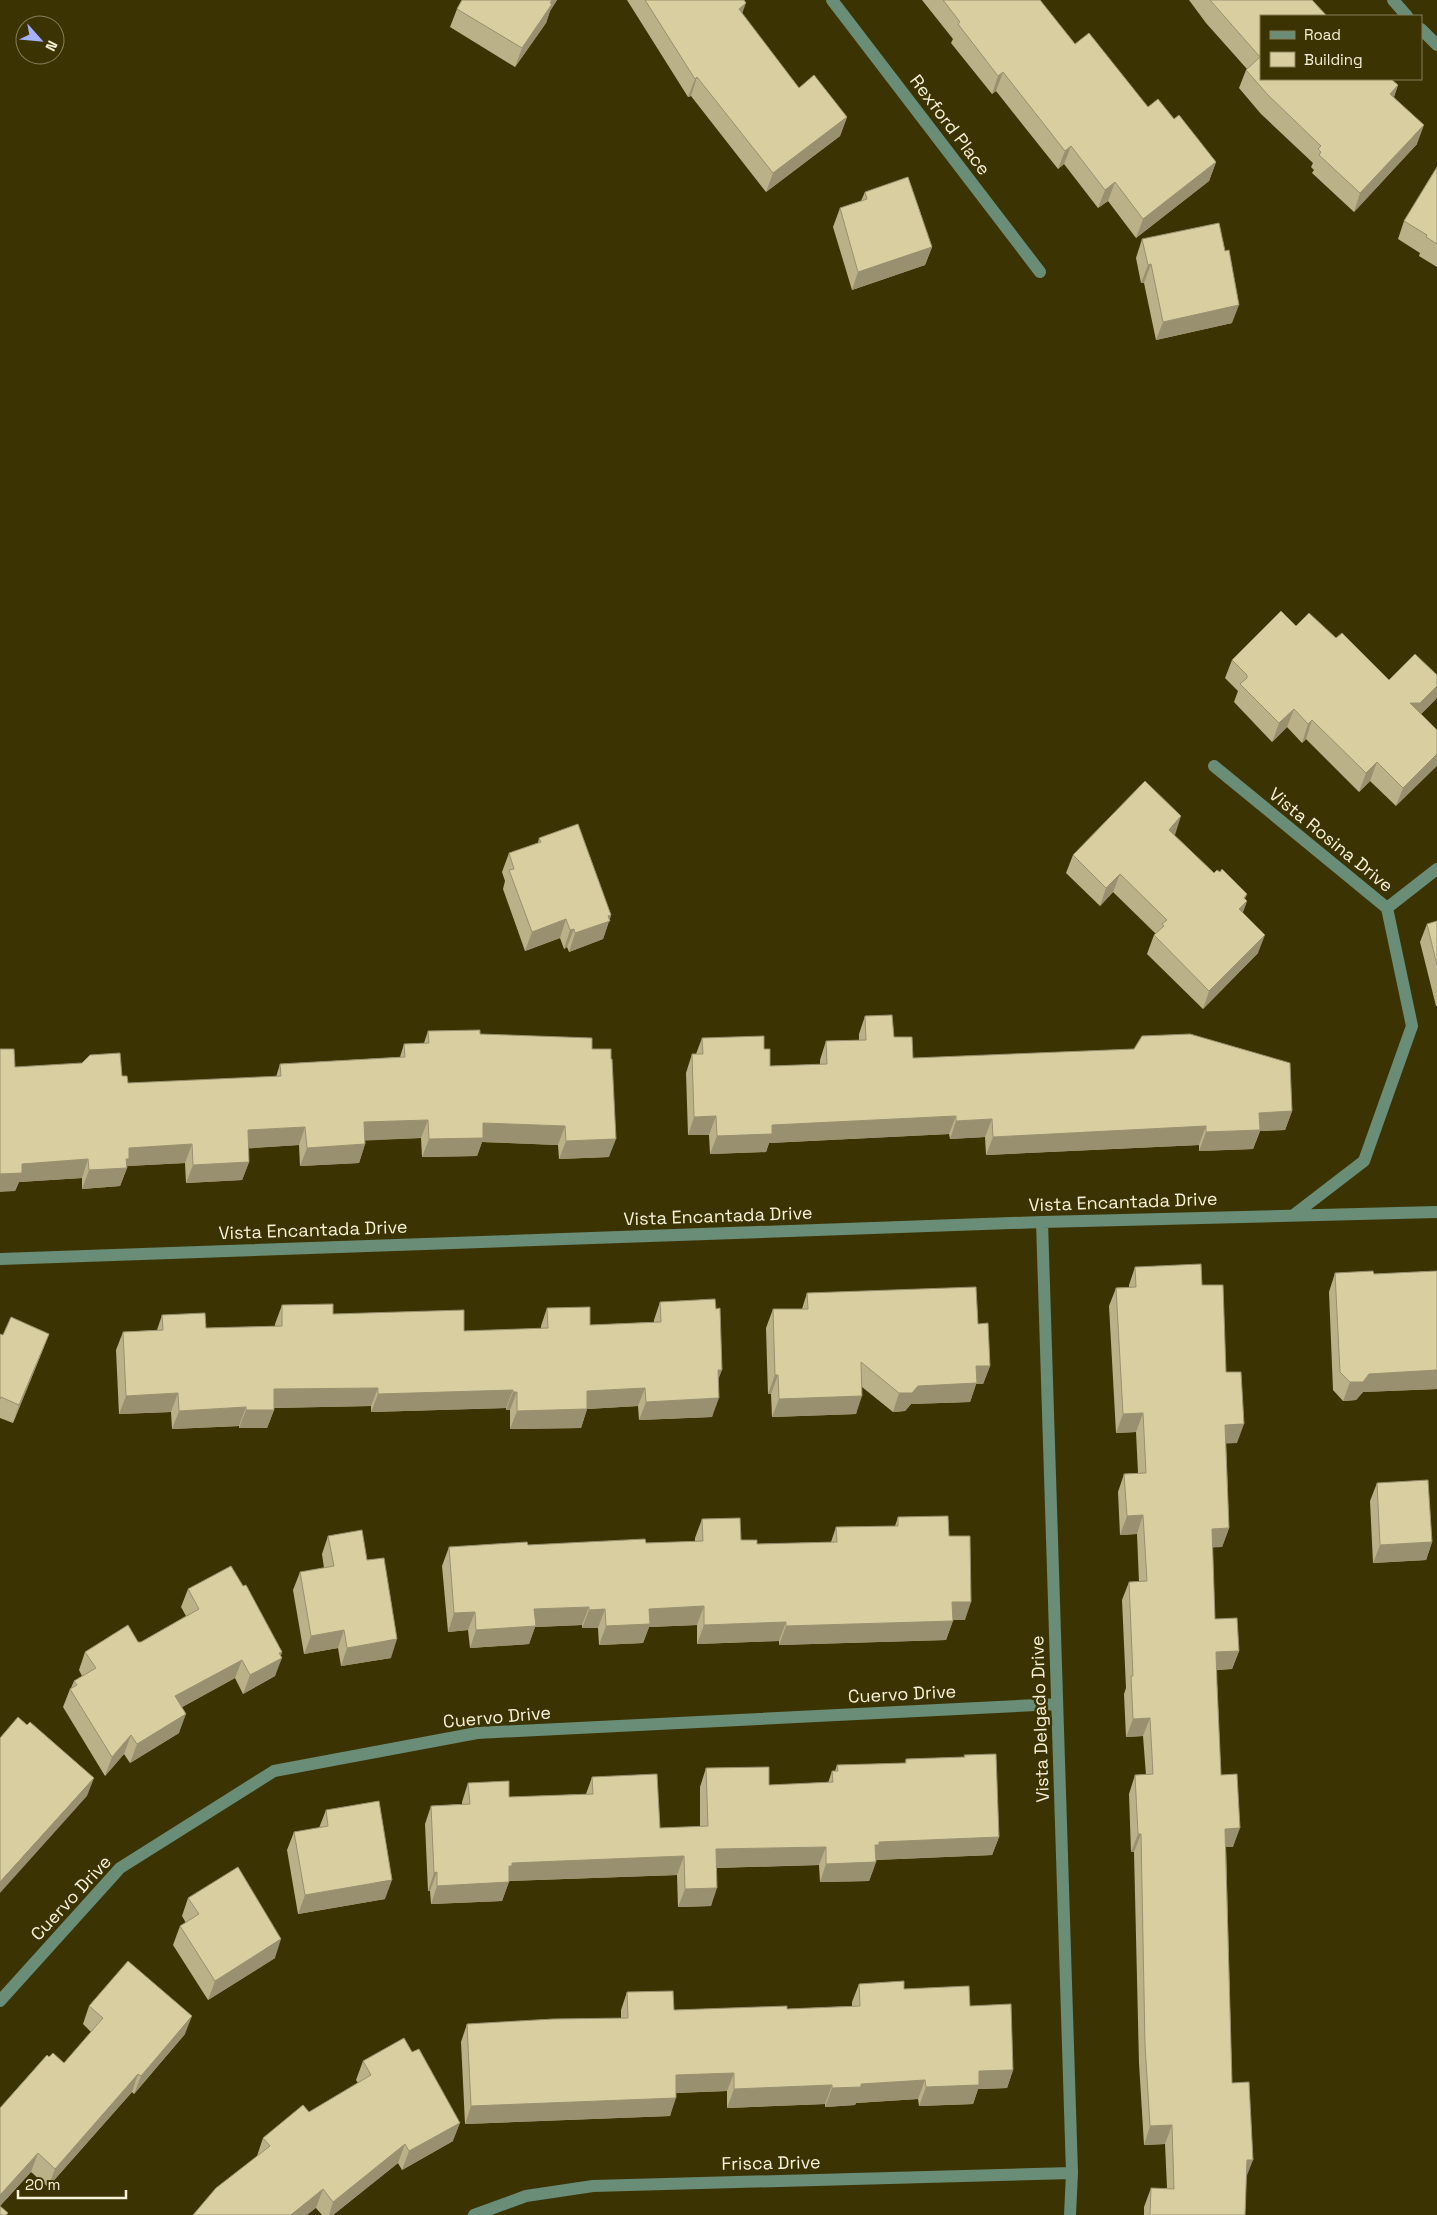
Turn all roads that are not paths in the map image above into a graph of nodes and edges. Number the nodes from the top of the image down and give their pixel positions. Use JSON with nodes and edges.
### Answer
{"nodes":[{"id":1,"x":832,"y":0,"type":"edge"},
{"id":2,"x":1394,"y":0,"type":"edge"},
{"id":3,"x":1406,"y":15,"type":"edge"},
{"id":4,"x":1422,"y":30,"type":"edge"},
{"id":5,"x":1437,"y":45,"type":"edge"},
{"id":6,"x":1040,"y":272,"type":"dead end"},
{"id":7,"x":1214,"y":766,"type":"dead end"},
{"id":8,"x":1437,"y":869,"type":"edge"},
{"id":9,"x":1387,"y":908,"type":"junction"},
{"id":10,"x":1437,"y":1212,"type":"edge"},
{"id":11,"x":1295,"y":1214,"type":"junction"},
{"id":12,"x":1042,"y":1222,"type":"junction"},
{"id":13,"x":0,"y":1259,"type":"edge"},
{"id":14,"x":1057,"y":1704,"type":"junction"},
{"id":15,"x":0,"y":2001,"type":"edge"},
{"id":16,"x":1072,"y":2173,"type":"junction"},
{"id":17,"x":474,"y":2215,"type":"edge"},
{"id":18,"x":1070,"y":2215,"type":"edge"}],
"edges":[{"from":1,"to":6,"type":"street","name":"Rexford Place"},
{"from":2,"to":3,"type":"street"},
{"from":4,"to":5,"type":"street"},
{"from":7,"to":9,"type":"street","name":"Vista Rosina Drive"},
{"from":8,"to":9,"type":"street"},
{"from":9,"to":11,"type":"street","name":"Vista Rosina Drive"},
{"from":10,"to":11,"type":"street","name":"Vista Encantada Drive"},
{"from":11,"to":12,"type":"street","name":"Vista Encantada Drive"},
{"from":12,"to":13,"type":"street","name":"Vista Encantada Drive"},
{"from":12,"to":14,"type":"street","name":"Vista Delgado Drive"},
{"from":14,"to":15,"type":"street","name":"Cuervo Drive"},
{"from":14,"to":16,"type":"street","name":"Vista Delgado Drive"},
{"from":16,"to":17,"type":"street","name":"Frisca Drive"},
{"from":16,"to":18,"type":"street","name":"Vista Delgado Drive"}]}
